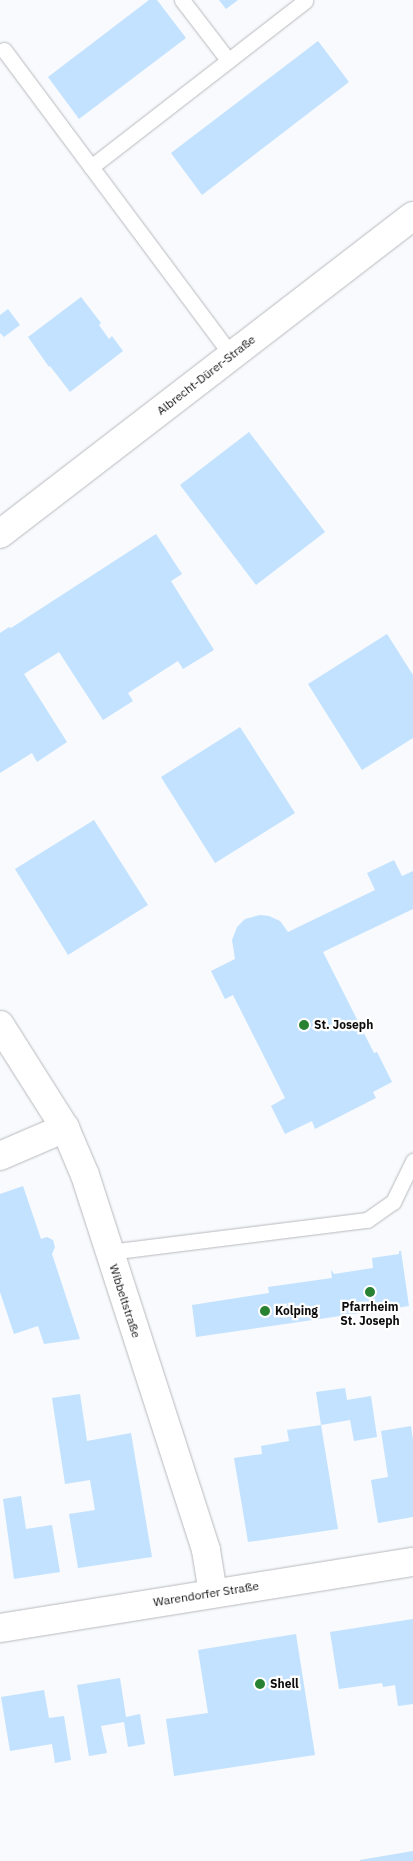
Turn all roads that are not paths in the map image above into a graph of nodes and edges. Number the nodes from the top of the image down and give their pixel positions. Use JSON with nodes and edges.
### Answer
{"nodes":[{"id":1,"x":182,"y":0,"type":"edge"},
{"id":2,"x":305,"y":1,"type":"edge"},
{"id":3,"x":4,"y":50,"type":"dead end"},
{"id":4,"x":228,"y":60,"type":"junction"},
{"id":5,"x":91,"y":167,"type":"junction"},
{"id":6,"x":413,"y":216,"type":"edge"},
{"id":7,"x":231,"y":355,"type":"junction"},
{"id":8,"x":0,"y":534,"type":"edge"},
{"id":9,"x":0,"y":1025,"type":"edge"},
{"id":10,"x":65,"y":1128,"type":"junction"},
{"id":11,"x":0,"y":1156,"type":"edge"},
{"id":12,"x":413,"y":1161,"type":"edge"},
{"id":13,"x":110,"y":1252,"type":"junction"},
{"id":14,"x":413,"y":1562,"type":"edge"},
{"id":15,"x":213,"y":1593,"type":"junction"},
{"id":16,"x":0,"y":1628,"type":"edge"}],
"edges":[{"from":1,"to":4,"type":"lane"},
{"from":2,"to":4,"type":"lane"},
{"from":3,"to":5,"type":"lane"},
{"from":4,"to":5,"type":"lane"},
{"from":5,"to":7,"type":"lane"},
{"from":6,"to":7,"type":"street","name":"Albrecht-Dürer-Straße"},
{"from":7,"to":8,"type":"street","name":"Albrecht-Dürer-Straße"},
{"from":9,"to":10,"type":"street","name":"Wibbeltstraße"},
{"from":10,"to":11,"type":"street"},
{"from":10,"to":13,"type":"street","name":"Wibbeltstraße"},
{"from":12,"to":13,"type":"lane"},
{"from":13,"to":15,"type":"street","name":"Wibbeltstraße"},
{"from":14,"to":15,"type":"street","name":"Warendorfer Straße"},
{"from":15,"to":16,"type":"street","name":"Warendorfer Straße"}]}
